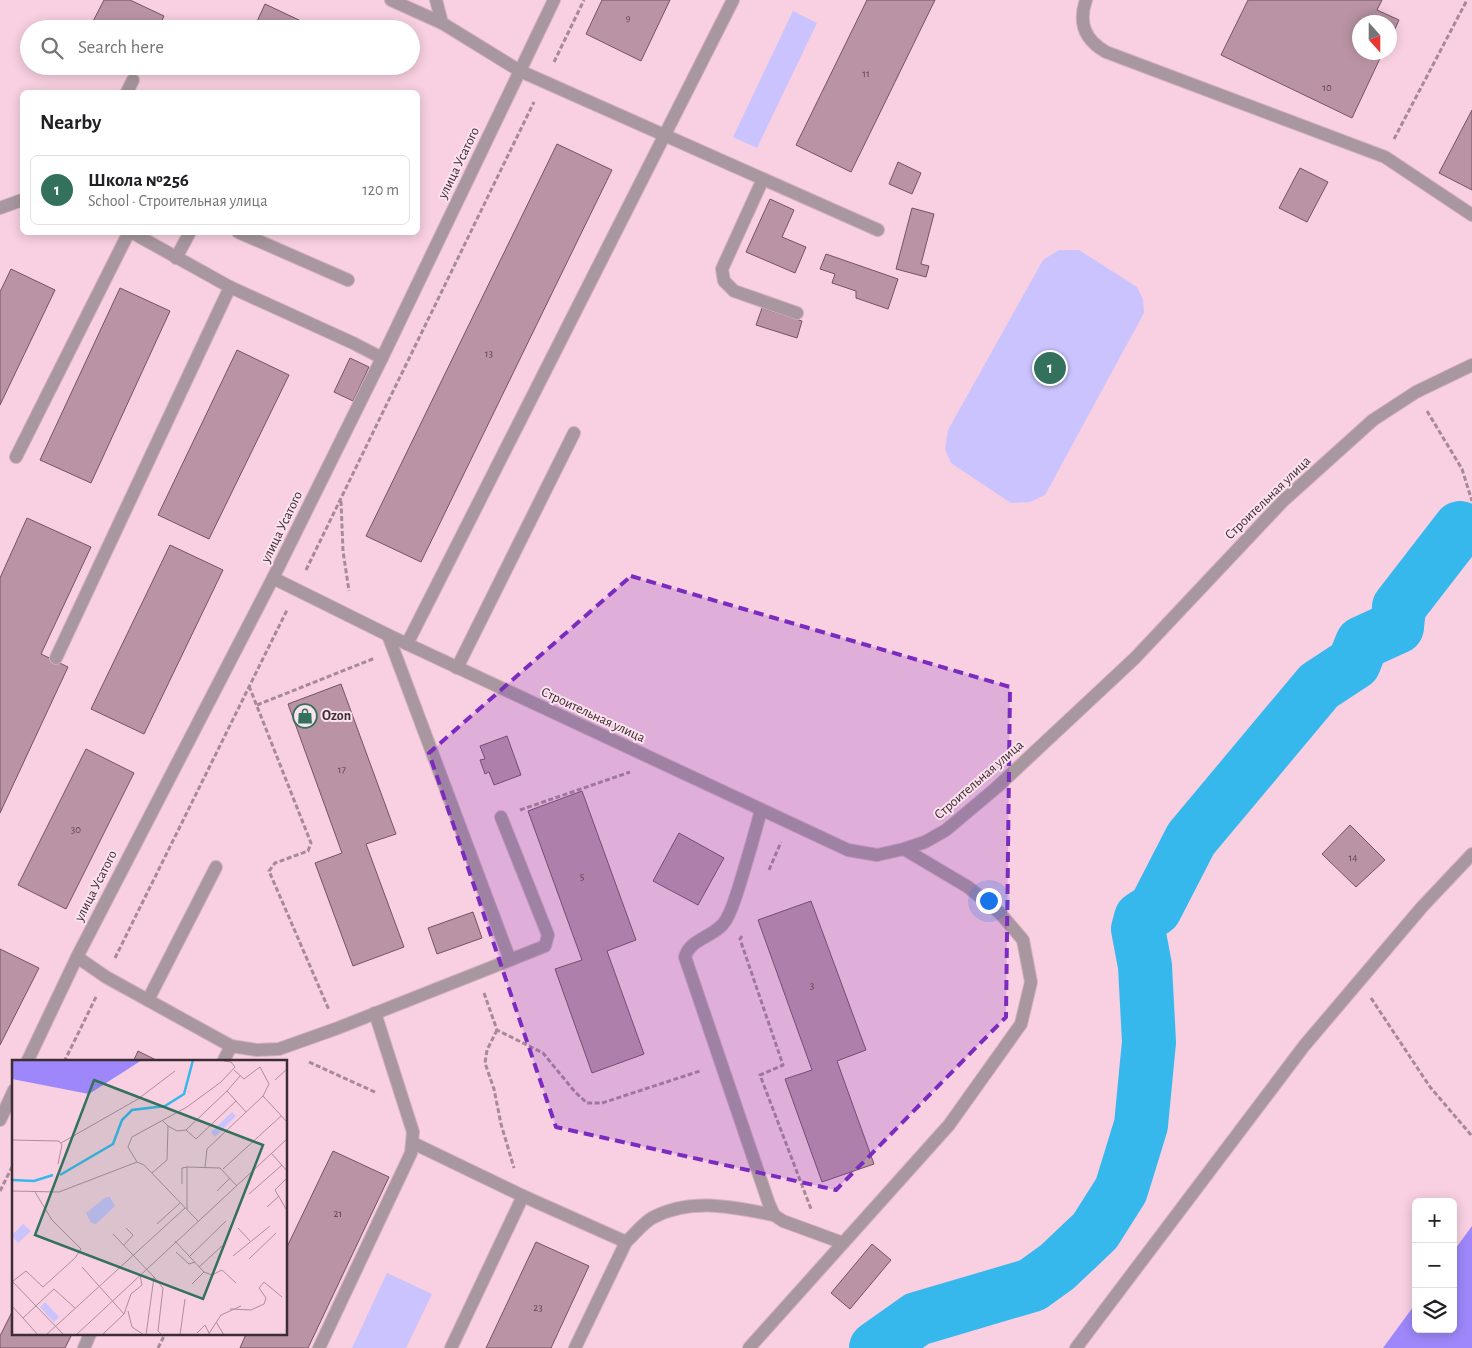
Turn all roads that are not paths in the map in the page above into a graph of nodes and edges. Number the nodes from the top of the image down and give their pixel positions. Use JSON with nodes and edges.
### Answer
{"nodes":[{"id":1,"x":391,"y":0,"type":"edge"},
{"id":2,"x":436,"y":0,"type":"edge"},
{"id":3,"x":554,"y":0,"type":"edge"},
{"id":4,"x":733,"y":0,"type":"edge"},
{"id":5,"x":1086,"y":0,"type":"edge"},
{"id":6,"x":442,"y":23,"type":"junction"},
{"id":7,"x":520,"y":71,"type":"junction"},
{"id":8,"x":133,"y":80,"type":"dead end"},
{"id":9,"x":128,"y":90,"type":"edge"},
{"id":10,"x":664,"y":134,"type":"junction"},
{"id":11,"x":763,"y":179,"type":"junction"},
{"id":12,"x":20,"y":201,"type":"edge"},
{"id":13,"x":0,"y":208,"type":"edge"},
{"id":14,"x":1472,"y":215,"type":"edge"},
{"id":15,"x":878,"y":230,"type":"dead end"},
{"id":16,"x":128,"y":235,"type":"edge"},
{"id":17,"x":135,"y":235,"type":"edge"},
{"id":18,"x":188,"y":235,"type":"edge"},
{"id":19,"x":245,"y":235,"type":"edge"},
{"id":20,"x":176,"y":258,"type":"junction"},
{"id":21,"x":348,"y":280,"type":"dead end"},
{"id":22,"x":230,"y":287,"type":"junction"},
{"id":23,"x":797,"y":313,"type":"dead end"},
{"id":24,"x":382,"y":358,"type":"junction"},
{"id":25,"x":1472,"y":365,"type":"edge"},
{"id":26,"x":574,"y":433,"type":"dead end"},
{"id":27,"x":16,"y":457,"type":"dead end"},
{"id":28,"x":273,"y":578,"type":"junction"},
{"id":29,"x":388,"y":636,"type":"junction"},
{"id":30,"x":407,"y":644,"type":"junction"},
{"id":31,"x":56,"y":658,"type":"dead end"},
{"id":32,"x":457,"y":668,"type":"junction"},
{"id":33,"x":761,"y":810,"type":"junction"},
{"id":34,"x":500,"y":817,"type":"road end"},
{"id":35,"x":904,"y":849,"type":"junction"},
{"id":36,"x":1472,"y":854,"type":"edge"},
{"id":37,"x":216,"y":866,"type":"dead end"},
{"id":38,"x":77,"y":956,"type":"junction"},
{"id":39,"x":510,"y":960,"type":"junction"},
{"id":40,"x":148,"y":1000,"type":"junction"},
{"id":41,"x":375,"y":1014,"type":"junction"},
{"id":42,"x":231,"y":1046,"type":"junction"},
{"id":43,"x":28,"y":1060,"type":"edge"},
{"id":44,"x":225,"y":1060,"type":"edge"},
{"id":45,"x":12,"y":1094,"type":"edge"},
{"id":46,"x":0,"y":1120,"type":"edge"},
{"id":47,"x":413,"y":1143,"type":"junction"},
{"id":48,"x":523,"y":1196,"type":"junction"},
{"id":49,"x":774,"y":1215,"type":"junction"},
{"id":50,"x":626,"y":1242,"type":"junction"},
{"id":51,"x":843,"y":1243,"type":"junction"},
{"id":52,"x":89,"y":1336,"type":"edge"},
{"id":53,"x":84,"y":1348,"type":"edge"},
{"id":54,"x":319,"y":1348,"type":"edge"},
{"id":55,"x":451,"y":1348,"type":"edge"},
{"id":56,"x":575,"y":1348,"type":"edge"},
{"id":57,"x":748,"y":1348,"type":"edge"},
{"id":58,"x":1076,"y":1348,"type":"edge"}],
"edges":[{"from":1,"to":6,"type":"street"},
{"from":2,"to":6,"type":"street"},
{"from":3,"to":7,"type":"street","name":"улица Усатого"},
{"from":4,"to":10,"type":"street"},
{"from":5,"to":14,"type":"street"},
{"from":6,"to":7,"type":"street"},
{"from":7,"to":10,"type":"street"},
{"from":7,"to":24,"type":"street","name":"улица Усатого"},
{"from":8,"to":9,"type":"street"},
{"from":10,"to":11,"type":"street"},
{"from":10,"to":30,"type":"street"},
{"from":11,"to":15,"type":"street"},
{"from":11,"to":23,"type":"street"},
{"from":12,"to":13,"type":"street"},
{"from":16,"to":27,"type":"street"},
{"from":17,"to":20,"type":"street"},
{"from":18,"to":20,"type":"street"},
{"from":19,"to":21,"type":"street"},
{"from":20,"to":22,"type":"street"},
{"from":22,"to":24,"type":"street"},
{"from":22,"to":31,"type":"street"},
{"from":24,"to":28,"type":"street","name":"улица Усатого"},
{"from":25,"to":35,"type":"street","name":"Строительная улица"},
{"from":26,"to":32,"type":"street"},
{"from":28,"to":29,"type":"street","name":"Строительная улица"},
{"from":28,"to":38,"type":"street","name":"улица Усатого"},
{"from":29,"to":30,"type":"street","name":"Строительная улица"},
{"from":29,"to":39,"type":"street"},
{"from":30,"to":32,"type":"street","name":"Строительная улица"},
{"from":32,"to":33,"type":"street","name":"Строительная улица"},
{"from":33,"to":35,"type":"street","name":"Строительная улица"},
{"from":33,"to":49,"type":"street"},
{"from":34,"to":39,"type":"street"},
{"from":35,"to":51,"type":"street"},
{"from":36,"to":58,"type":"street"},
{"from":37,"to":40,"type":"street"},
{"from":38,"to":40,"type":"street"},
{"from":38,"to":43,"type":"street","name":"улица Усатого"},
{"from":39,"to":41,"type":"street"},
{"from":40,"to":42,"type":"street"},
{"from":41,"to":42,"type":"street"},
{"from":41,"to":47,"type":"street"},
{"from":42,"to":44,"type":"street"},
{"from":45,"to":46,"type":"street"},
{"from":47,"to":48,"type":"street"},
{"from":47,"to":54,"type":"street"},
{"from":48,"to":50,"type":"street"},
{"from":48,"to":55,"type":"street"},
{"from":49,"to":50,"type":"street"},
{"from":49,"to":51,"type":"street"},
{"from":50,"to":56,"type":"street"},
{"from":51,"to":57,"type":"street"},
{"from":52,"to":53,"type":"street"}]}
